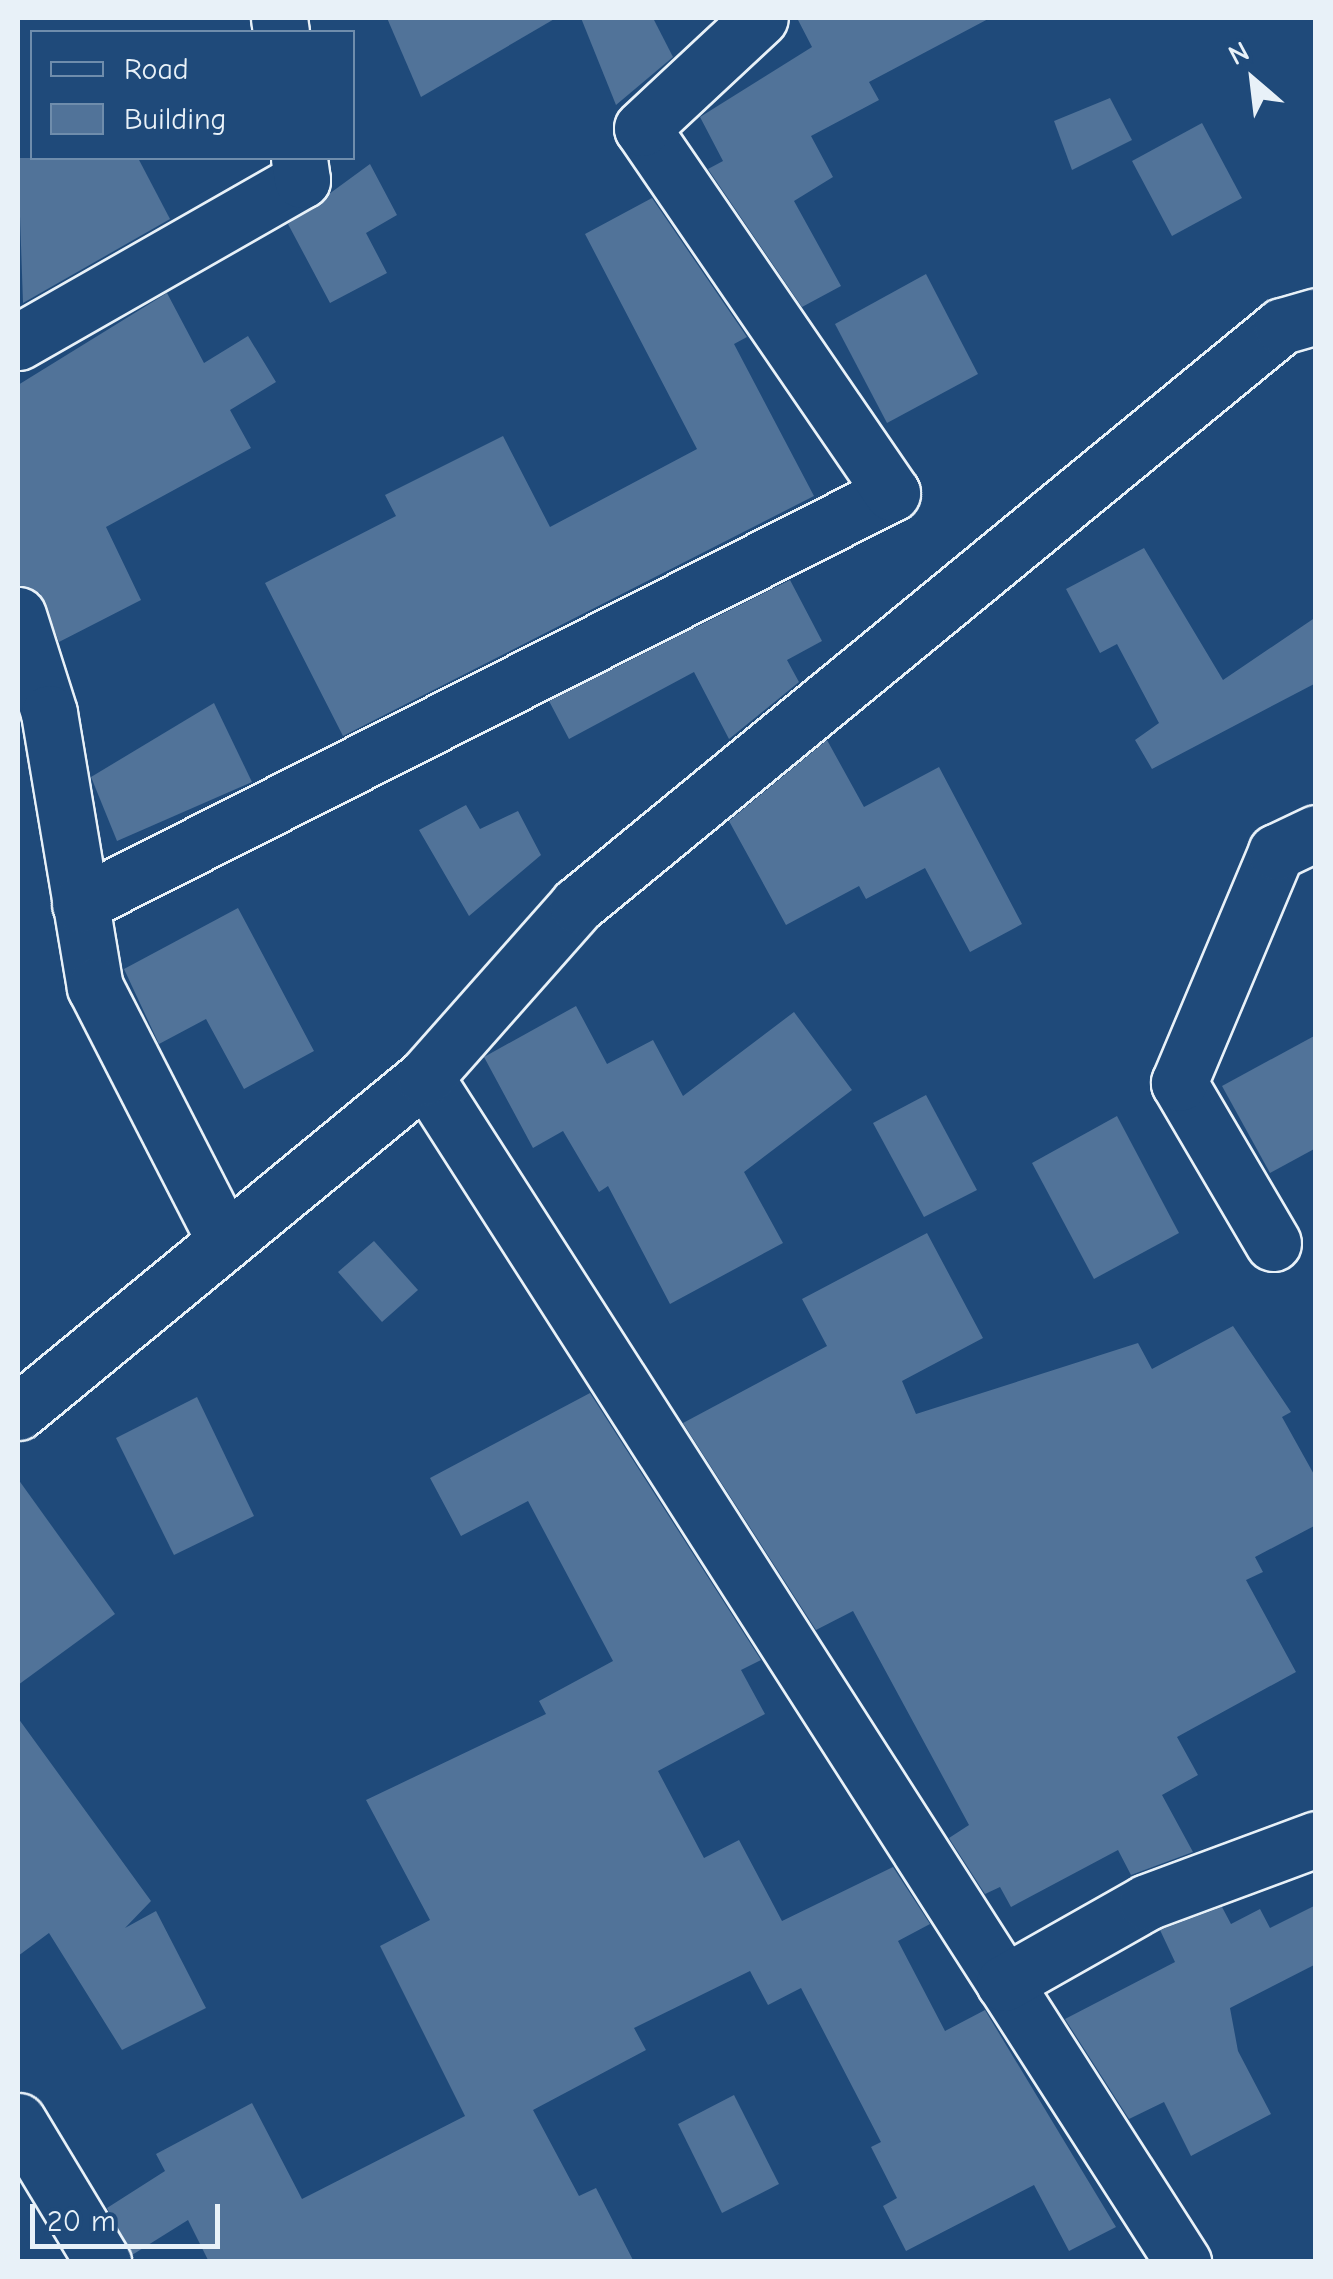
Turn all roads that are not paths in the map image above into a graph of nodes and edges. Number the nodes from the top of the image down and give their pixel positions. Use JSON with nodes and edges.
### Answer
{"nodes":[{"id":1,"x":760,"y":18,"type":"edge"},
{"id":2,"x":298,"y":160,"type":"edge"},
{"id":3,"x":1316,"y":316,"type":"edge"},
{"id":4,"x":18,"y":342,"type":"edge"},
{"id":5,"x":18,"y":615,"type":"edge"},
{"id":6,"x":1316,"y":833,"type":"edge"},
{"id":7,"x":80,"y":904,"type":"junction"},
{"id":8,"x":425,"y":1077,"type":"junction"},
{"id":9,"x":224,"y":1242,"type":"junction"},
{"id":10,"x":1273,"y":1243,"type":"dead end"},
{"id":11,"x":18,"y":1412,"type":"edge"},
{"id":12,"x":1316,"y":1839,"type":"edge"},
{"id":13,"x":1004,"y":1983,"type":"junction"},
{"id":14,"x":18,"y":2121,"type":"edge"},
{"id":15,"x":103,"y":2262,"type":"edge"},
{"id":16,"x":1184,"y":2262,"type":"edge"}],
"edges":[{"from":1,"to":7,"type":"street"},
{"from":2,"to":4,"type":"street"},
{"from":3,"to":8,"type":"street"},
{"from":5,"to":7,"type":"street"},
{"from":6,"to":10,"type":"street"},
{"from":7,"to":9,"type":"street"},
{"from":8,"to":9,"type":"street"},
{"from":8,"to":13,"type":"street"},
{"from":9,"to":11,"type":"street"},
{"from":12,"to":13,"type":"street"},
{"from":13,"to":16,"type":"street"},
{"from":14,"to":15,"type":"street"}]}
